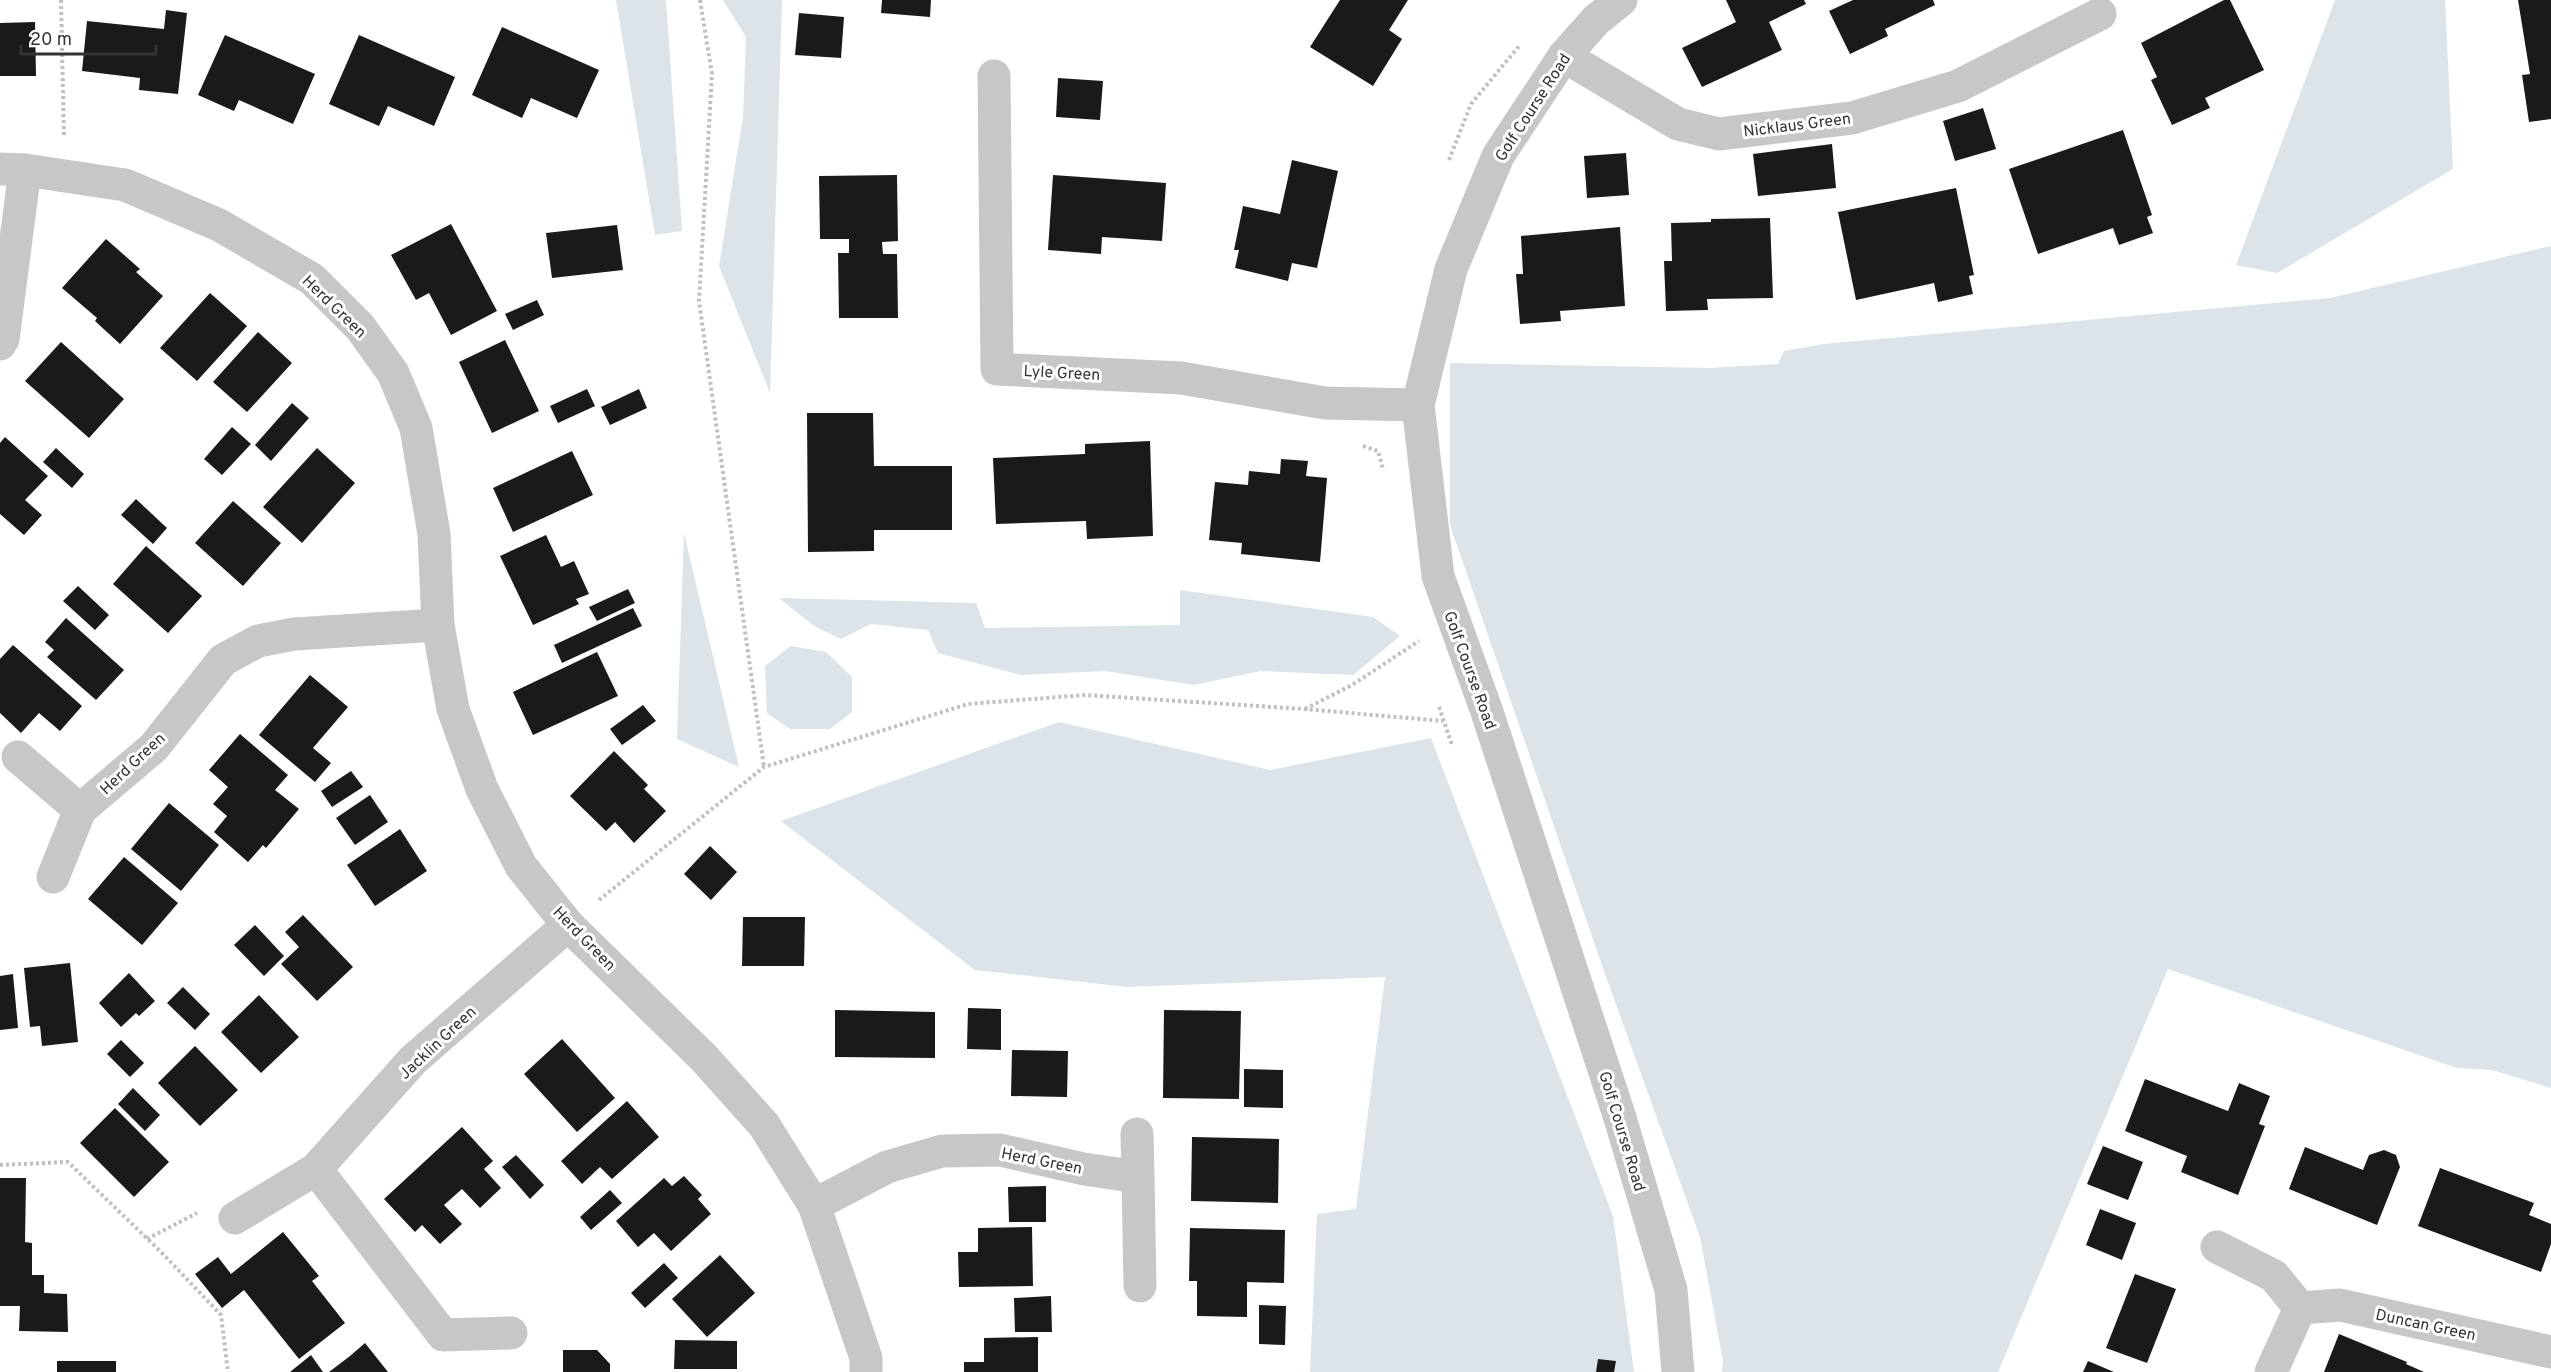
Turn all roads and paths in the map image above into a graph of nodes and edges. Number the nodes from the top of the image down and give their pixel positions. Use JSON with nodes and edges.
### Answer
{"nodes":[{"id":1,"x":62,"y":0,"type":"edge"},
{"id":2,"x":700,"y":0,"type":"edge"},
{"id":3,"x":1621,"y":0,"type":"edge"},
{"id":4,"x":2100,"y":14,"type":"dead end"},
{"id":5,"x":1564,"y":56,"type":"junction"},
{"id":6,"x":994,"y":76,"type":"dead end"},
{"id":7,"x":12,"y":170,"type":"edge"},
{"id":8,"x":65,"y":176,"type":"junction"},
{"id":9,"x":0,"y":344,"type":"edge"},
{"id":10,"x":1418,"y":405,"type":"junction"},
{"id":11,"x":438,"y":625,"type":"junction"},
{"id":12,"x":1420,"y":640,"type":"dead end"},
{"id":13,"x":1304,"y":709,"type":"junction"},
{"id":14,"x":1486,"y":709,"type":"junction"},
{"id":15,"x":18,"y":757,"type":"dead end"},
{"id":16,"x":764,"y":767,"type":"junction"},
{"id":17,"x":80,"y":810,"type":"junction"},
{"id":18,"x":52,"y":877,"type":"dead end"},
{"id":19,"x":568,"y":925,"type":"junction"},
{"id":20,"x":1137,"y":1134,"type":"dead end"},
{"id":21,"x":0,"y":1165,"type":"edge"},
{"id":22,"x":316,"y":1169,"type":"junction"},
{"id":23,"x":1138,"y":1177,"type":"junction"},
{"id":24,"x":814,"y":1206,"type":"junction"},
{"id":25,"x":235,"y":1218,"type":"joint"},
{"id":26,"x":147,"y":1239,"type":"junction"},
{"id":27,"x":2217,"y":1247,"type":"dead end"},
{"id":28,"x":1140,"y":1286,"type":"dead end"},
{"id":29,"x":2300,"y":1308,"type":"junction"},
{"id":30,"x":511,"y":1333,"type":"dead end"},
{"id":31,"x":2551,"y":1352,"type":"edge"},
{"id":32,"x":228,"y":1372,"type":"edge"},
{"id":33,"x":866,"y":1372,"type":"edge"},
{"id":34,"x":1678,"y":1372,"type":"edge"},
{"id":35,"x":2271,"y":1372,"type":"edge"}],
"edges":[{"from":1,"to":8,"type":"path"},
{"from":2,"to":16,"type":"path"},
{"from":3,"to":5,"type":"street","name":"Golf Course Road"},
{"from":4,"to":5,"type":"street","name":"Nicklaus Green"},
{"from":5,"to":10,"type":"street","name":"Golf Course Road"},
{"from":6,"to":10,"type":"street","name":"Lyle Green"},
{"from":7,"to":8,"type":"street","name":"Herd Green"},
{"from":7,"to":9,"type":"street","name":"Herd Green"},
{"from":8,"to":11,"type":"street","name":"Herd Green"},
{"from":10,"to":14,"type":"street","name":"Golf Course Road"},
{"from":11,"to":17,"type":"street","name":"Herd Green"},
{"from":11,"to":19,"type":"street","name":"Herd Green"},
{"from":12,"to":13,"type":"path"},
{"from":13,"to":14,"type":"path"},
{"from":13,"to":16,"type":"path"},
{"from":14,"to":34,"type":"street","name":"Golf Course Road"},
{"from":15,"to":17,"type":"street"},
{"from":16,"to":19,"type":"path"},
{"from":17,"to":18,"type":"street","name":"Herd Green"},
{"from":19,"to":22,"type":"street","name":"Jacklin Green"},
{"from":19,"to":24,"type":"street","name":"Herd Green"},
{"from":20,"to":23,"type":"street"},
{"from":21,"to":26,"type":"path"},
{"from":22,"to":25,"type":"street","name":"Jacklin Green"},
{"from":22,"to":30,"type":"street"},
{"from":23,"to":24,"type":"street","name":"Herd Green"},
{"from":23,"to":28,"type":"street"},
{"from":24,"to":33,"type":"street","name":"Herd Green"},
{"from":25,"to":26,"type":"path"},
{"from":26,"to":32,"type":"path"},
{"from":27,"to":29,"type":"street"},
{"from":29,"to":31,"type":"street","name":"Duncan Green"},
{"from":29,"to":35,"type":"street"}]}
